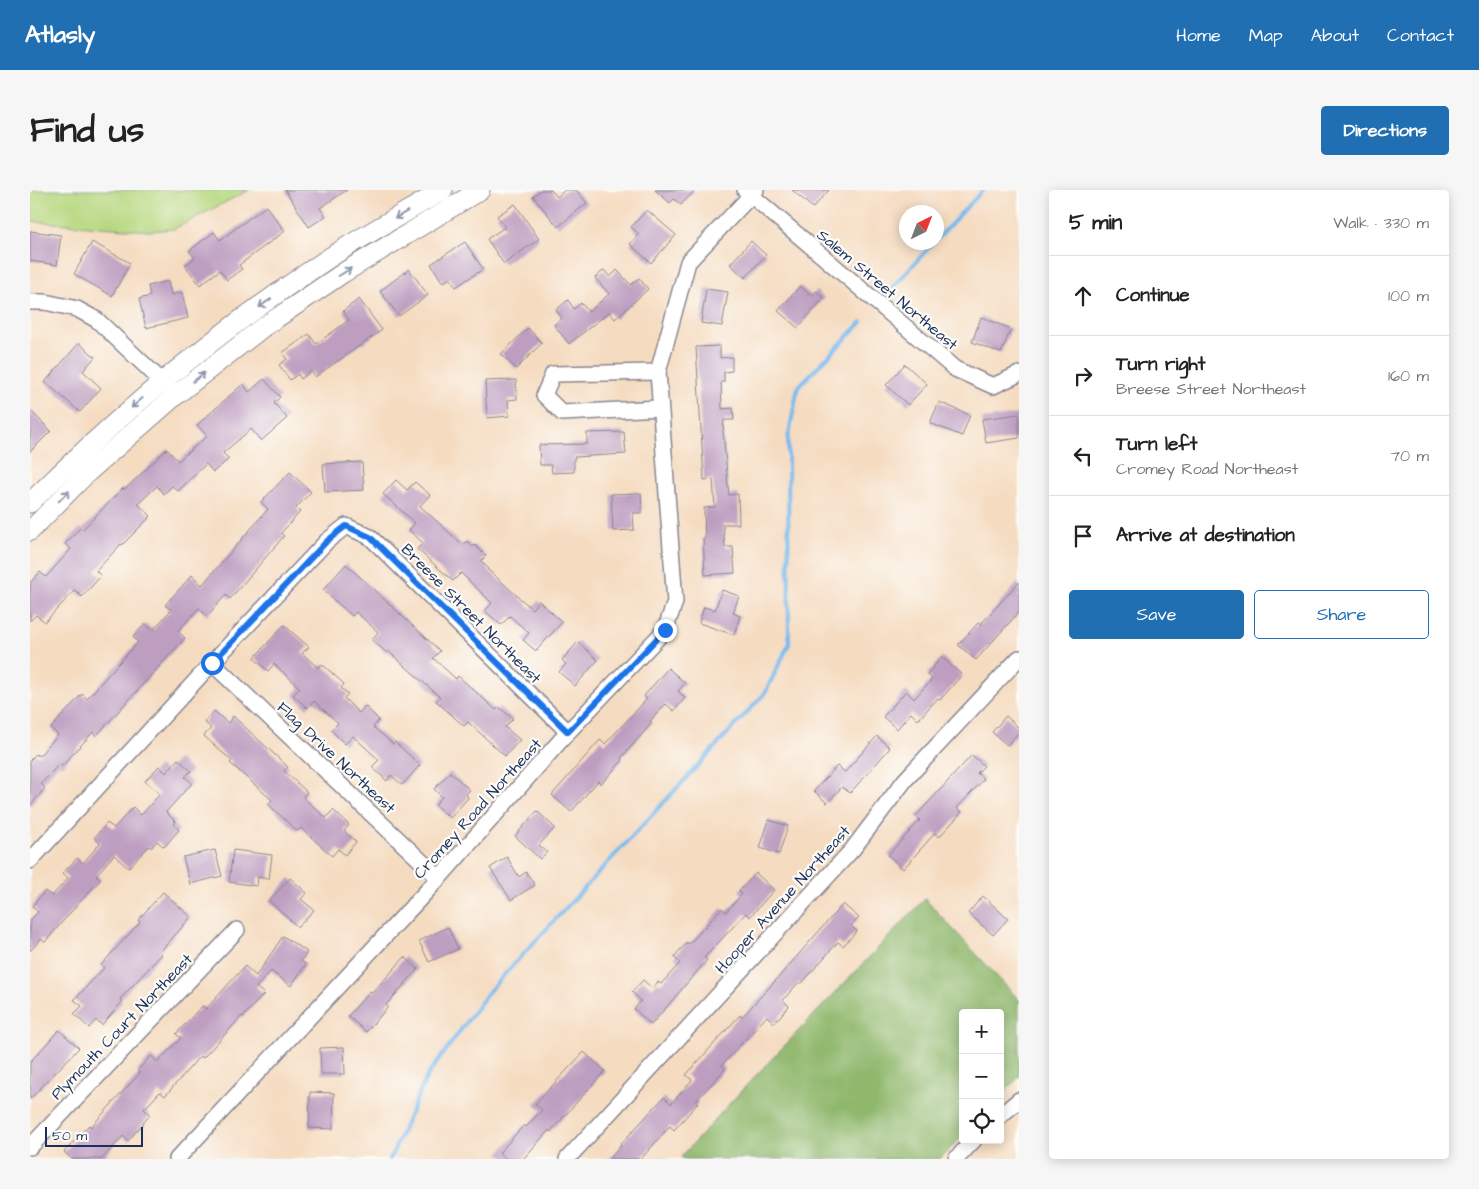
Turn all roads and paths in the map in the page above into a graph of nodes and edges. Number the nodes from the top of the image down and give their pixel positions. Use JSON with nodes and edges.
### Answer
{"nodes":[{"id":1,"x":443,"y":190,"type":"edge"},
{"id":2,"x":474,"y":192,"type":"edge"},
{"id":3,"x":751,"y":192,"type":"edge"},
{"id":4,"x":310,"y":271,"type":"junction"},
{"id":5,"x":321,"y":288,"type":"junction"},
{"id":6,"x":30,"y":302,"type":"edge"},
{"id":7,"x":658,"y":372,"type":"junction"},
{"id":8,"x":1019,"y":374,"type":"edge"},
{"id":9,"x":162,"y":381,"type":"junction"},
{"id":10,"x":176,"y":395,"type":"junction"},
{"id":11,"x":660,"y":408,"type":"junction"},
{"id":12,"x":30,"y":503,"type":"edge"},
{"id":13,"x":30,"y":531,"type":"edge"},
{"id":14,"x":1019,"y":658,"type":"edge"},
{"id":15,"x":212,"y":663,"type":"junction"},
{"id":16,"x":568,"y":732,"type":"junction"},
{"id":17,"x":30,"y":861,"type":"edge"},
{"id":18,"x":439,"y":878,"type":"junction"},
{"id":19,"x":238,"y":930,"type":"dead end"},
{"id":20,"x":1019,"y":1100,"type":"edge"},
{"id":21,"x":1004,"y":1113,"type":"edge"},
{"id":22,"x":970,"y":1144,"type":"edge"},
{"id":23,"x":30,"y":1147,"type":"edge"},
{"id":24,"x":176,"y":1159,"type":"edge"},
{"id":25,"x":567,"y":1159,"type":"edge"},
{"id":26,"x":956,"y":1159,"type":"edge"}],
"edges":[{"from":1,"to":4,"type":"street","one_way":true},
{"from":5,"to":2,"type":"street","one_way":true},
{"from":3,"to":7,"type":"street","name":"Cromey Road Northeast"},
{"from":3,"to":8,"type":"street","name":"Salem Street Northeast"},
{"from":4,"to":5,"type":"street"},
{"from":4,"to":9,"type":"street","one_way":true},
{"from":10,"to":5,"type":"street","one_way":true},
{"from":6,"to":9,"type":"street"},
{"from":7,"to":11,"type":"street","name":"Cromey Road Northeast"},
{"from":7,"to":11,"type":"street"},
{"from":9,"to":10,"type":"street"},
{"from":9,"to":12,"type":"street","one_way":true},
{"from":13,"to":10,"type":"street","one_way":true},
{"from":11,"to":16,"type":"street","name":"Cromey Road Northeast"},
{"from":14,"to":25,"type":"street","name":"Hooper Avenue Northeast"},
{"from":15,"to":16,"type":"street","name":"Breese Street Northeast"},
{"from":15,"to":17,"type":"street"},
{"from":15,"to":18,"type":"street","name":"Flag Drive Northeast"},
{"from":16,"to":18,"type":"street","name":"Cromey Road Northeast"},
{"from":18,"to":24,"type":"street","name":"Cromey Road Northeast"},
{"from":19,"to":23,"type":"street","name":"Plymouth Court Northeast"},
{"from":20,"to":21,"type":"street"},
{"from":22,"to":26,"type":"street"}]}
